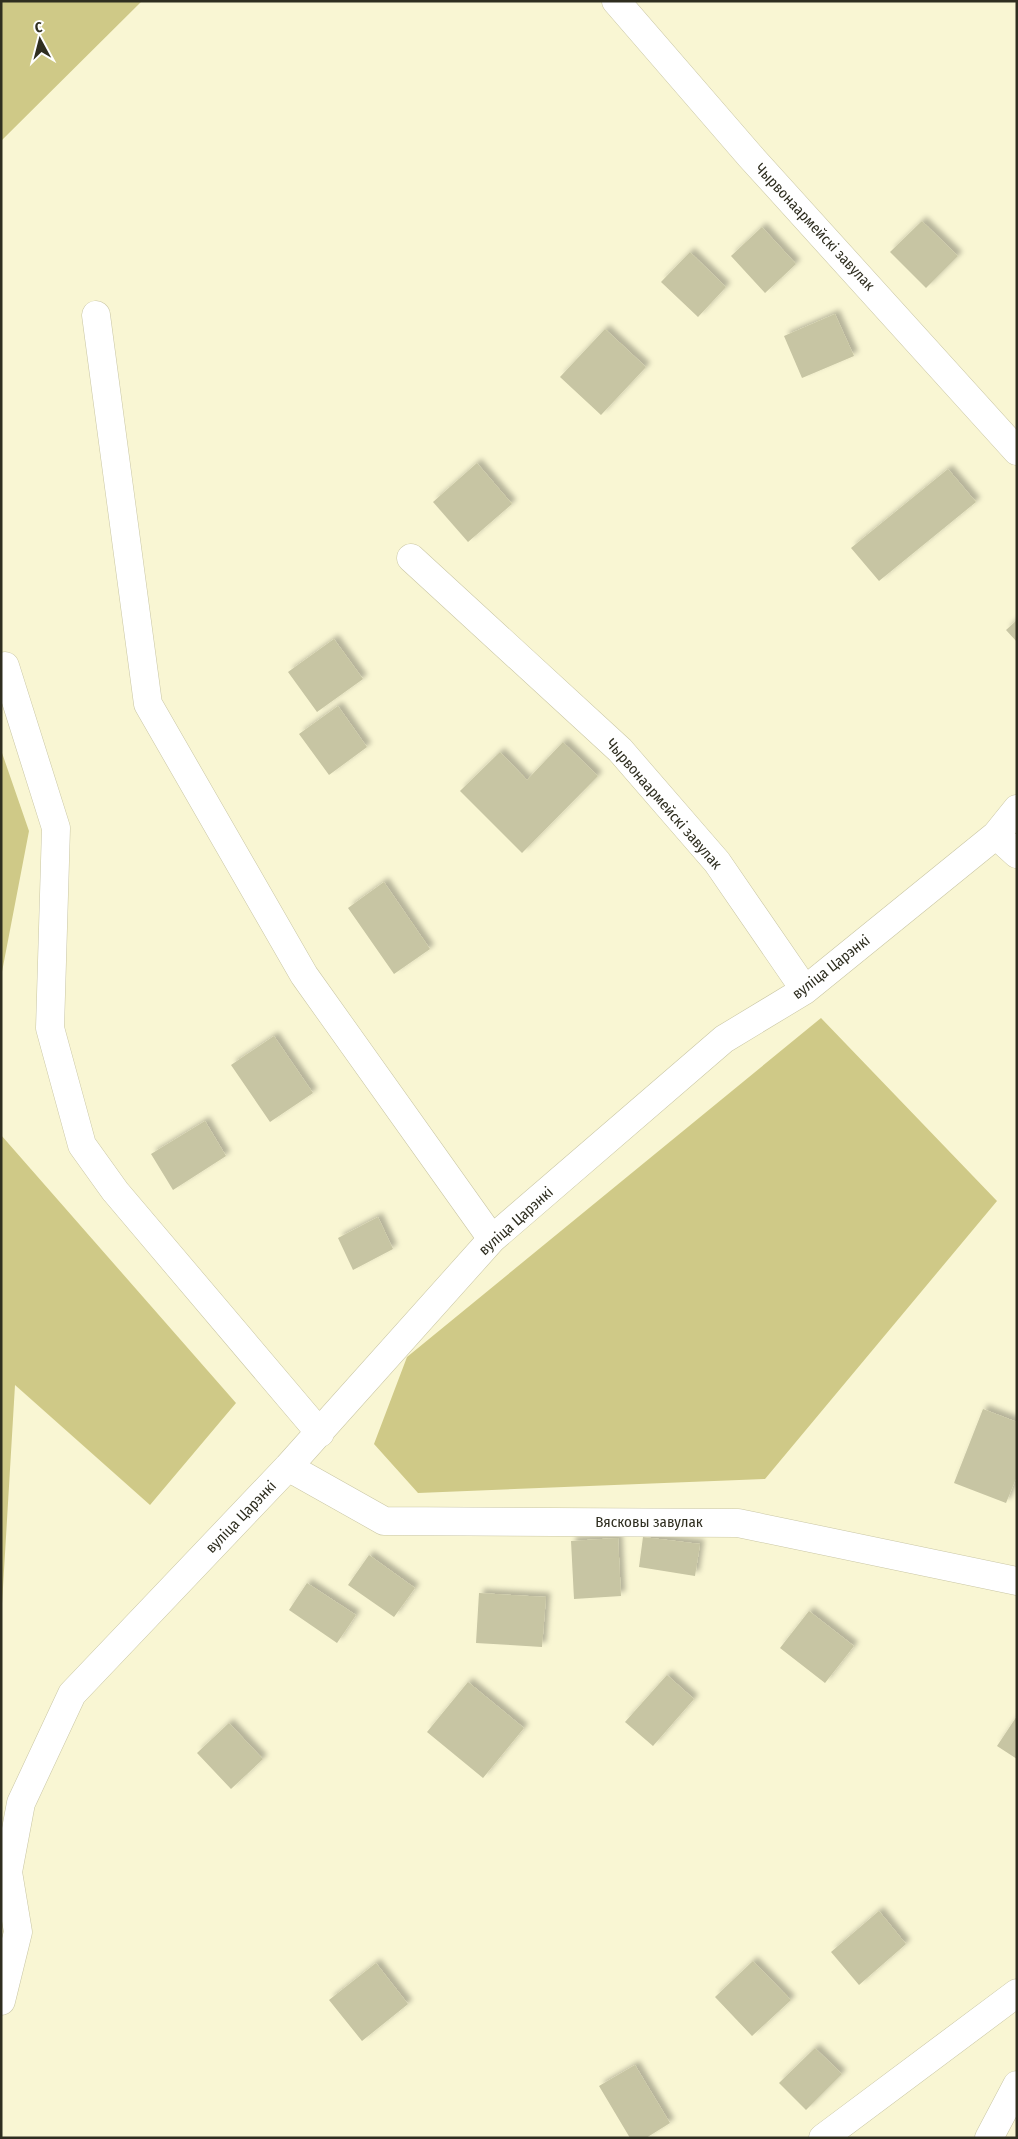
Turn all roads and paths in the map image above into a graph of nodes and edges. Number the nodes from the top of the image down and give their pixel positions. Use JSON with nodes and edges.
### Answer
{"nodes":[{"id":1,"x":616,"y":1,"type":"edge"},
{"id":2,"x":96,"y":315,"type":"dead end"},
{"id":3,"x":1017,"y":451,"type":"edge"},
{"id":4,"x":411,"y":558,"type":"dead end"},
{"id":5,"x":5,"y":666,"type":"dead end"},
{"id":6,"x":1017,"y":809,"type":"edge"},
{"id":7,"x":996,"y":835,"type":"junction"},
{"id":8,"x":1017,"y":854,"type":"edge"},
{"id":9,"x":804,"y":990,"type":"junction"},
{"id":10,"x":492,"y":1239,"type":"junction"},
{"id":11,"x":320,"y":1432,"type":"junction"},
{"id":12,"x":288,"y":1467,"type":"junction"},
{"id":13,"x":1017,"y":1582,"type":"edge"},
{"id":14,"x":1017,"y":1993,"type":"edge"},
{"id":15,"x":1,"y":2001,"type":"edge"},
{"id":16,"x":1017,"y":2085,"type":"edge"},
{"id":17,"x":823,"y":2138,"type":"edge"},
{"id":18,"x":989,"y":2138,"type":"edge"}],
"edges":[{"from":1,"to":3,"type":"street","name":"Чырвонаармейскі завулак"},
{"from":2,"to":10,"type":"street"},
{"from":4,"to":9,"type":"street","name":"Чырвонаармейскі завулак"},
{"from":5,"to":11,"type":"street"},
{"from":6,"to":7,"type":"street","name":"вуліца Царэнкі"},
{"from":7,"to":8,"type":"street"},
{"from":7,"to":9,"type":"street","name":"вуліца Царэнкі"},
{"from":9,"to":10,"type":"street","name":"вуліца Царэнкі"},
{"from":10,"to":11,"type":"street","name":"вуліца Царэнкі"},
{"from":11,"to":12,"type":"street","name":"вуліца Царэнкі"},
{"from":12,"to":13,"type":"street","name":"Вясковы завулак"},
{"from":12,"to":15,"type":"street","name":"вуліца Царэнкі"},
{"from":14,"to":17,"type":"street"},
{"from":16,"to":18,"type":"street"}]}
